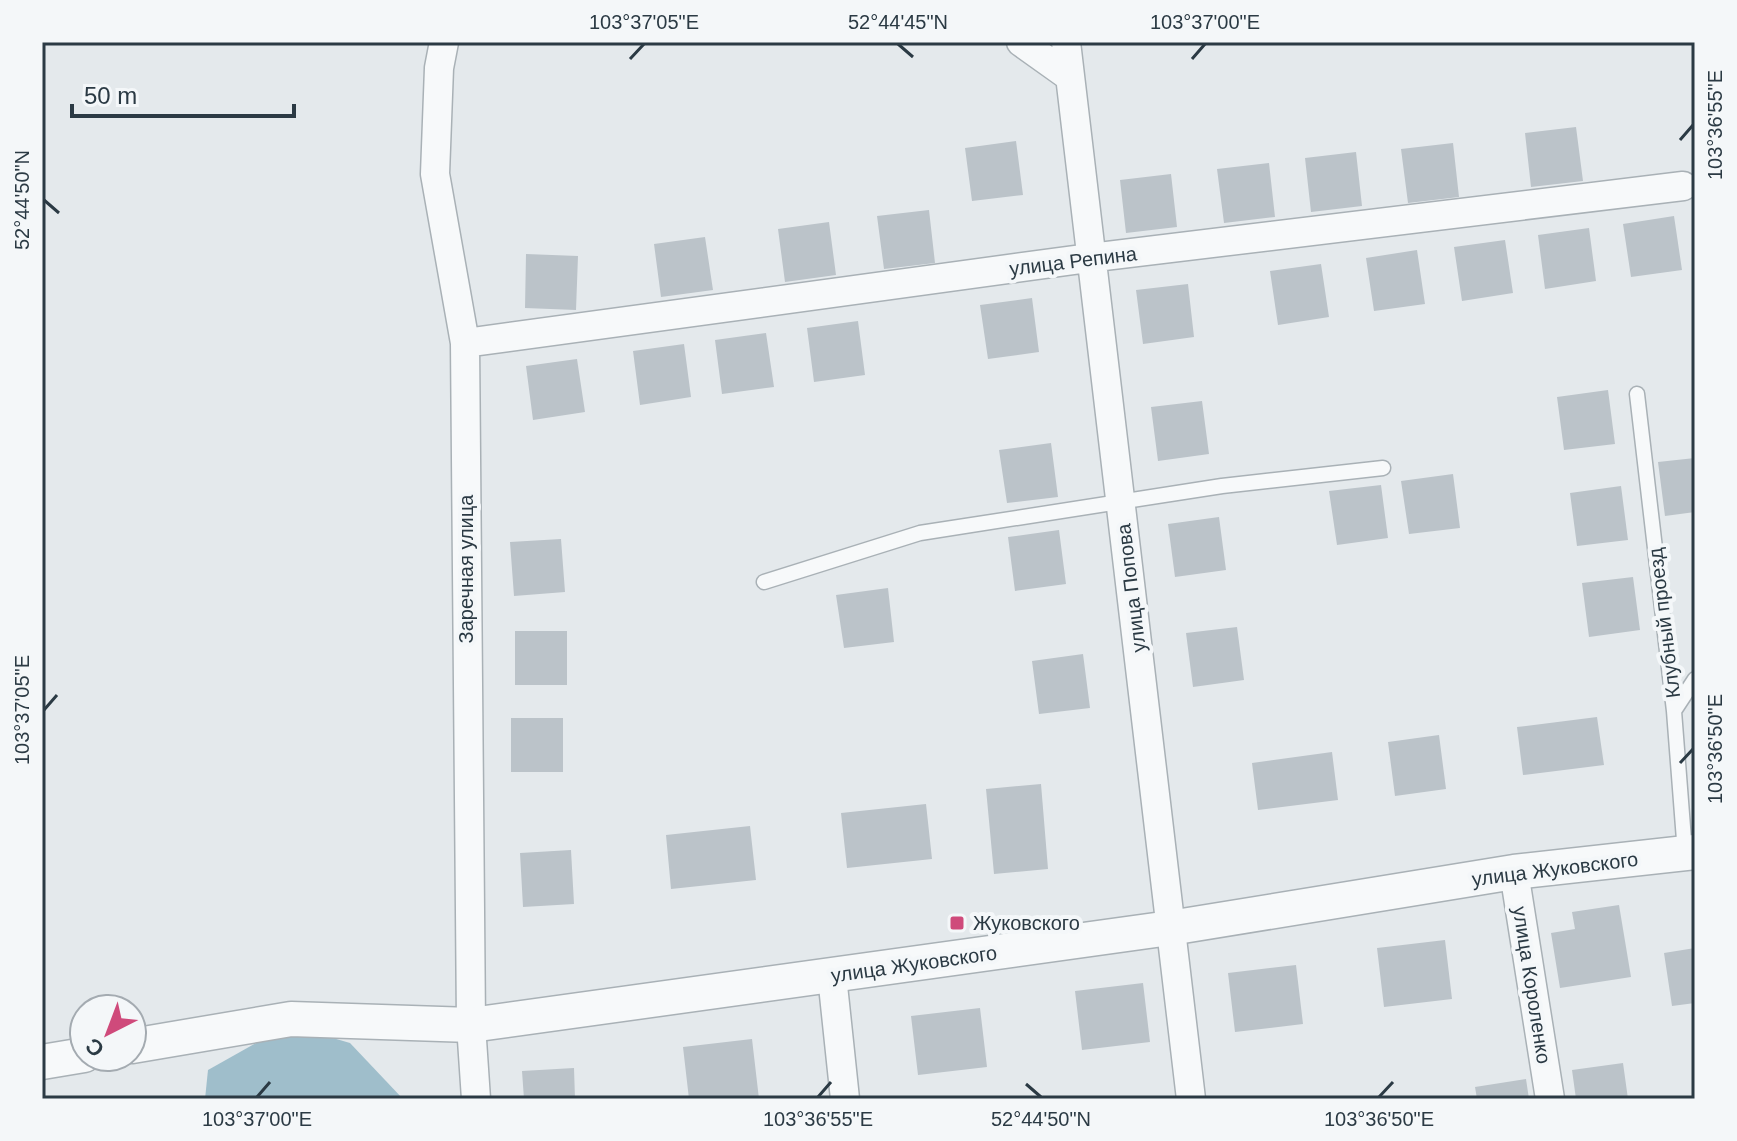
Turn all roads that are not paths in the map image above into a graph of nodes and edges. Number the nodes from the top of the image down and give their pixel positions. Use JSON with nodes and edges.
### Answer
{"nodes":[{"id":1,"x":444,"y":42,"type":"edge"},
{"id":2,"x":1021,"y":42,"type":"edge"},
{"id":3,"x":1066,"y":42,"type":"edge"},
{"id":4,"x":1070,"y":77,"type":"junction"},
{"id":5,"x":1683,"y":186,"type":"dead end"},
{"id":6,"x":1089,"y":258,"type":"junction"},
{"id":7,"x":465,"y":343,"type":"junction"},
{"id":8,"x":1637,"y":394,"type":"dead end"},
{"id":9,"x":1383,"y":468,"type":"dead end"},
{"id":10,"x":1121,"y":502,"type":"junction"},
{"id":11,"x":764,"y":582,"type":"dead end"},
{"id":12,"x":1695,"y":679,"type":"edge"},
{"id":13,"x":1674,"y":711,"type":"junction"},
{"id":14,"x":1690,"y":852,"type":"edge"},
{"id":15,"x":1514,"y":872,"type":"junction"},
{"id":16,"x":1170,"y":928,"type":"junction"},
{"id":17,"x":832,"y":976,"type":"junction"},
{"id":18,"x":471,"y":1025,"type":"junction"},
{"id":19,"x":148,"y":1043,"type":"edge"},
{"id":20,"x":68,"y":1058,"type":"edge"},
{"id":21,"x":42,"y":1062,"type":"edge"},
{"id":22,"x":476,"y":1099,"type":"edge"},
{"id":23,"x":845,"y":1099,"type":"edge"},
{"id":24,"x":1191,"y":1099,"type":"edge"},
{"id":25,"x":1550,"y":1099,"type":"edge"}],
"edges":[{"from":1,"to":7,"type":"street","name":"Заречная улица"},
{"from":2,"to":4,"type":"street"},
{"from":3,"to":4,"type":"street","name":"улица Попова"},
{"from":4,"to":6,"type":"street","name":"улица Попова"},
{"from":5,"to":6,"type":"street","name":"улица Репина"},
{"from":6,"to":7,"type":"street","name":"улица Репина"},
{"from":6,"to":10,"type":"street","name":"улица Попова"},
{"from":7,"to":18,"type":"street","name":"Заречная улица"},
{"from":8,"to":13,"type":"lane","name":"Клубный проезд"},
{"from":9,"to":10,"type":"lane"},
{"from":10,"to":11,"type":"lane"},
{"from":10,"to":16,"type":"street","name":"улица Попова"},
{"from":12,"to":13,"type":"lane"},
{"from":13,"to":14,"type":"lane","name":"Клубный проезд"},
{"from":14,"to":15,"type":"street","name":"улица Жуковского"},
{"from":15,"to":16,"type":"street","name":"улица Жуковского"},
{"from":15,"to":25,"type":"street","name":"улица Короленко"},
{"from":16,"to":17,"type":"street","name":"улица Жуковского"},
{"from":16,"to":24,"type":"street","name":"улица Попова"},
{"from":17,"to":18,"type":"street","name":"улица Жуковского"},
{"from":17,"to":23,"type":"street"},
{"from":18,"to":19,"type":"street","name":"улица Жуковского"},
{"from":18,"to":22,"type":"street","name":"Заречная улица"},
{"from":20,"to":21,"type":"street"}]}
